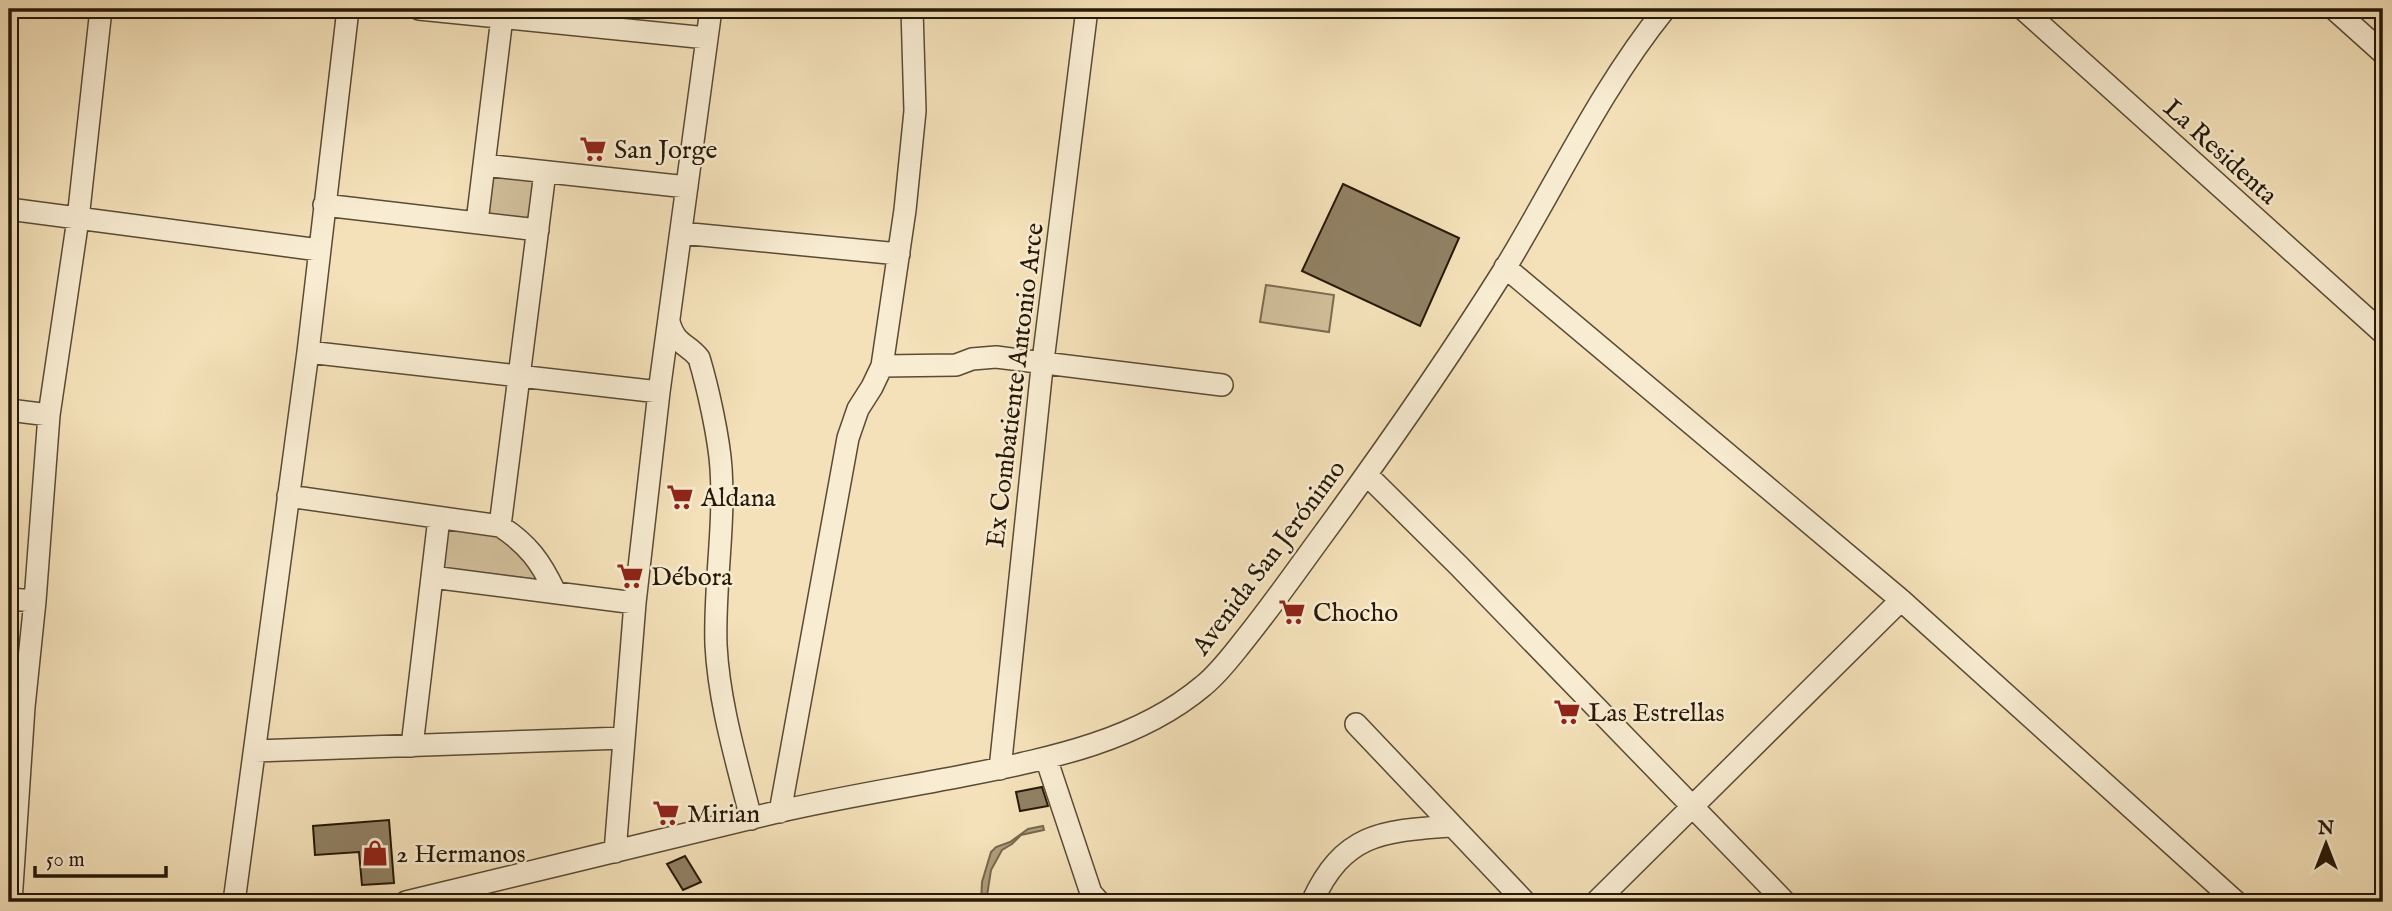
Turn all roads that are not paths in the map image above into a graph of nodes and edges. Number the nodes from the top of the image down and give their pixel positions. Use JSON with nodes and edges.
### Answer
{"nodes":[{"id":1,"x":348,"y":9,"type":"edge"},
{"id":2,"x":419,"y":9,"type":"edge"},
{"id":3,"x":711,"y":9,"type":"edge"},
{"id":4,"x":912,"y":9,"type":"edge"},
{"id":5,"x":1087,"y":9,"type":"edge"},
{"id":6,"x":1665,"y":9,"type":"edge"},
{"id":7,"x":2023,"y":9,"type":"edge"},
{"id":8,"x":2334,"y":9,"type":"edge"},
{"id":9,"x":95,"y":10,"type":"edge"},
{"id":10,"x":502,"y":13,"type":"edge"},
{"id":11,"x":707,"y":38,"type":"junction"},
{"id":12,"x":2383,"y":53,"type":"edge"},
{"id":13,"x":484,"y":166,"type":"junction"},
{"id":14,"x":545,"y":172,"type":"junction"},
{"id":15,"x":687,"y":187,"type":"junction"},
{"id":16,"x":324,"y":205,"type":"junction"},
{"id":17,"x":9,"y":209,"type":"edge"},
{"id":18,"x":78,"y":219,"type":"junction"},
{"id":19,"x":477,"y":222,"type":"junction"},
{"id":20,"x":538,"y":230,"type":"junction"},
{"id":21,"x":681,"y":233,"type":"junction"},
{"id":22,"x":319,"y":250,"type":"junction"},
{"id":23,"x":899,"y":254,"type":"junction"},
{"id":24,"x":1505,"y":267,"type":"junction"},
{"id":25,"x":669,"y":322,"type":"junction"},
{"id":26,"x":2383,"y":333,"type":"edge"},
{"id":27,"x":308,"y":352,"type":"junction"},
{"id":28,"x":1043,"y":362,"type":"junction"},
{"id":29,"x":882,"y":366,"type":"junction"},
{"id":30,"x":519,"y":376,"type":"junction"},
{"id":31,"x":1222,"y":385,"type":"dead end"},
{"id":32,"x":659,"y":392,"type":"junction"},
{"id":33,"x":9,"y":410,"type":"edge"},
{"id":34,"x":49,"y":415,"type":"junction"},
{"id":35,"x":1367,"y":475,"type":"junction"},
{"id":36,"x":288,"y":496,"type":"junction"},
{"id":37,"x":439,"y":518,"type":"junction"},
{"id":38,"x":500,"y":526,"type":"junction"},
{"id":39,"x":432,"y":577,"type":"junction"},
{"id":40,"x":555,"y":592,"type":"junction"},
{"id":41,"x":9,"y":599,"type":"edge"},
{"id":42,"x":1901,"y":600,"type":"junction"},
{"id":43,"x":35,"y":601,"type":"junction"},
{"id":44,"x":635,"y":603,"type":"junction"},
{"id":45,"x":1356,"y":724,"type":"dead end"},
{"id":46,"x":623,"y":738,"type":"junction"},
{"id":47,"x":412,"y":746,"type":"junction"},
{"id":48,"x":256,"y":751,"type":"junction"},
{"id":49,"x":1046,"y":758,"type":"junction"},
{"id":50,"x":1000,"y":769,"type":"junction"},
{"id":51,"x":1692,"y":808,"type":"junction"},
{"id":52,"x":780,"y":812,"type":"junction"},
{"id":53,"x":751,"y":819,"type":"junction"},
{"id":54,"x":1452,"y":826,"type":"junction"},
{"id":55,"x":615,"y":852,"type":"junction"},
{"id":56,"x":2226,"y":899,"type":"edge"},
{"id":57,"x":12,"y":902,"type":"edge"},
{"id":58,"x":234,"y":902,"type":"edge"},
{"id":59,"x":406,"y":902,"type":"edge"},
{"id":60,"x":1099,"y":902,"type":"edge"},
{"id":61,"x":1312,"y":902,"type":"edge"},
{"id":62,"x":1525,"y":902,"type":"edge"},
{"id":63,"x":1596,"y":902,"type":"edge"},
{"id":64,"x":1785,"y":902,"type":"edge"}],
"edges":[{"from":1,"to":16,"type":"street"},
{"from":2,"to":10,"type":"street"},
{"from":3,"to":11,"type":"street"},
{"from":4,"to":23,"type":"street"},
{"from":5,"to":28,"type":"street","name":"Ex Combatiente Antonio Arce"},
{"from":6,"to":24,"type":"street","name":"Avenida San Jerónimo"},
{"from":7,"to":26,"type":"street","name":"La Residenta"},
{"from":8,"to":12,"type":"street"},
{"from":9,"to":18,"type":"street"},
{"from":10,"to":11,"type":"street"},
{"from":10,"to":13,"type":"street"},
{"from":11,"to":15,"type":"street"},
{"from":13,"to":14,"type":"street"},
{"from":13,"to":19,"type":"street"},
{"from":14,"to":15,"type":"street"},
{"from":14,"to":20,"type":"street"},
{"from":15,"to":21,"type":"street"},
{"from":16,"to":19,"type":"street"},
{"from":16,"to":22,"type":"street"},
{"from":17,"to":18,"type":"street"},
{"from":18,"to":22,"type":"street"},
{"from":18,"to":34,"type":"street"},
{"from":19,"to":20,"type":"street"},
{"from":20,"to":30,"type":"street"},
{"from":21,"to":23,"type":"street"},
{"from":21,"to":25,"type":"street"},
{"from":22,"to":27,"type":"street"},
{"from":23,"to":29,"type":"street"},
{"from":24,"to":35,"type":"street","name":"Avenida San Jerónimo"},
{"from":24,"to":42,"type":"street"},
{"from":25,"to":32,"type":"street"},
{"from":25,"to":53,"type":"street"},
{"from":27,"to":30,"type":"street"},
{"from":27,"to":36,"type":"street"},
{"from":28,"to":29,"type":"street"},
{"from":28,"to":31,"type":"street"},
{"from":28,"to":50,"type":"street","name":"Ex Combatiente Antonio Arce"},
{"from":29,"to":52,"type":"street"},
{"from":30,"to":32,"type":"street"},
{"from":30,"to":38,"type":"street"},
{"from":32,"to":44,"type":"street"},
{"from":33,"to":34,"type":"street"},
{"from":34,"to":43,"type":"street"},
{"from":35,"to":49,"type":"street","name":"Avenida San Jerónimo"},
{"from":35,"to":51,"type":"street"},
{"from":36,"to":37,"type":"street"},
{"from":36,"to":48,"type":"street"},
{"from":37,"to":38,"type":"street"},
{"from":37,"to":39,"type":"street"},
{"from":38,"to":40,"type":"street"},
{"from":39,"to":40,"type":"street"},
{"from":39,"to":47,"type":"street"},
{"from":40,"to":44,"type":"street"},
{"from":41,"to":43,"type":"street"},
{"from":42,"to":51,"type":"street"},
{"from":42,"to":56,"type":"street"},
{"from":43,"to":57,"type":"street"},
{"from":44,"to":46,"type":"street"},
{"from":45,"to":54,"type":"street"},
{"from":46,"to":47,"type":"street"},
{"from":46,"to":55,"type":"street"},
{"from":47,"to":48,"type":"street"},
{"from":48,"to":58,"type":"street"},
{"from":49,"to":50,"type":"street","name":"Avenida San Jerónimo"},
{"from":49,"to":60,"type":"street"},
{"from":50,"to":52,"type":"street","name":"Avenida San Jerónimo"},
{"from":51,"to":63,"type":"street"},
{"from":51,"to":64,"type":"street"},
{"from":52,"to":53,"type":"street","name":"Avenida San Jerónimo"},
{"from":53,"to":55,"type":"street","name":"Avenida San Jerónimo"},
{"from":54,"to":61,"type":"street"},
{"from":54,"to":62,"type":"street"},
{"from":55,"to":59,"type":"street","name":"Avenida San Jerónimo"}]}
